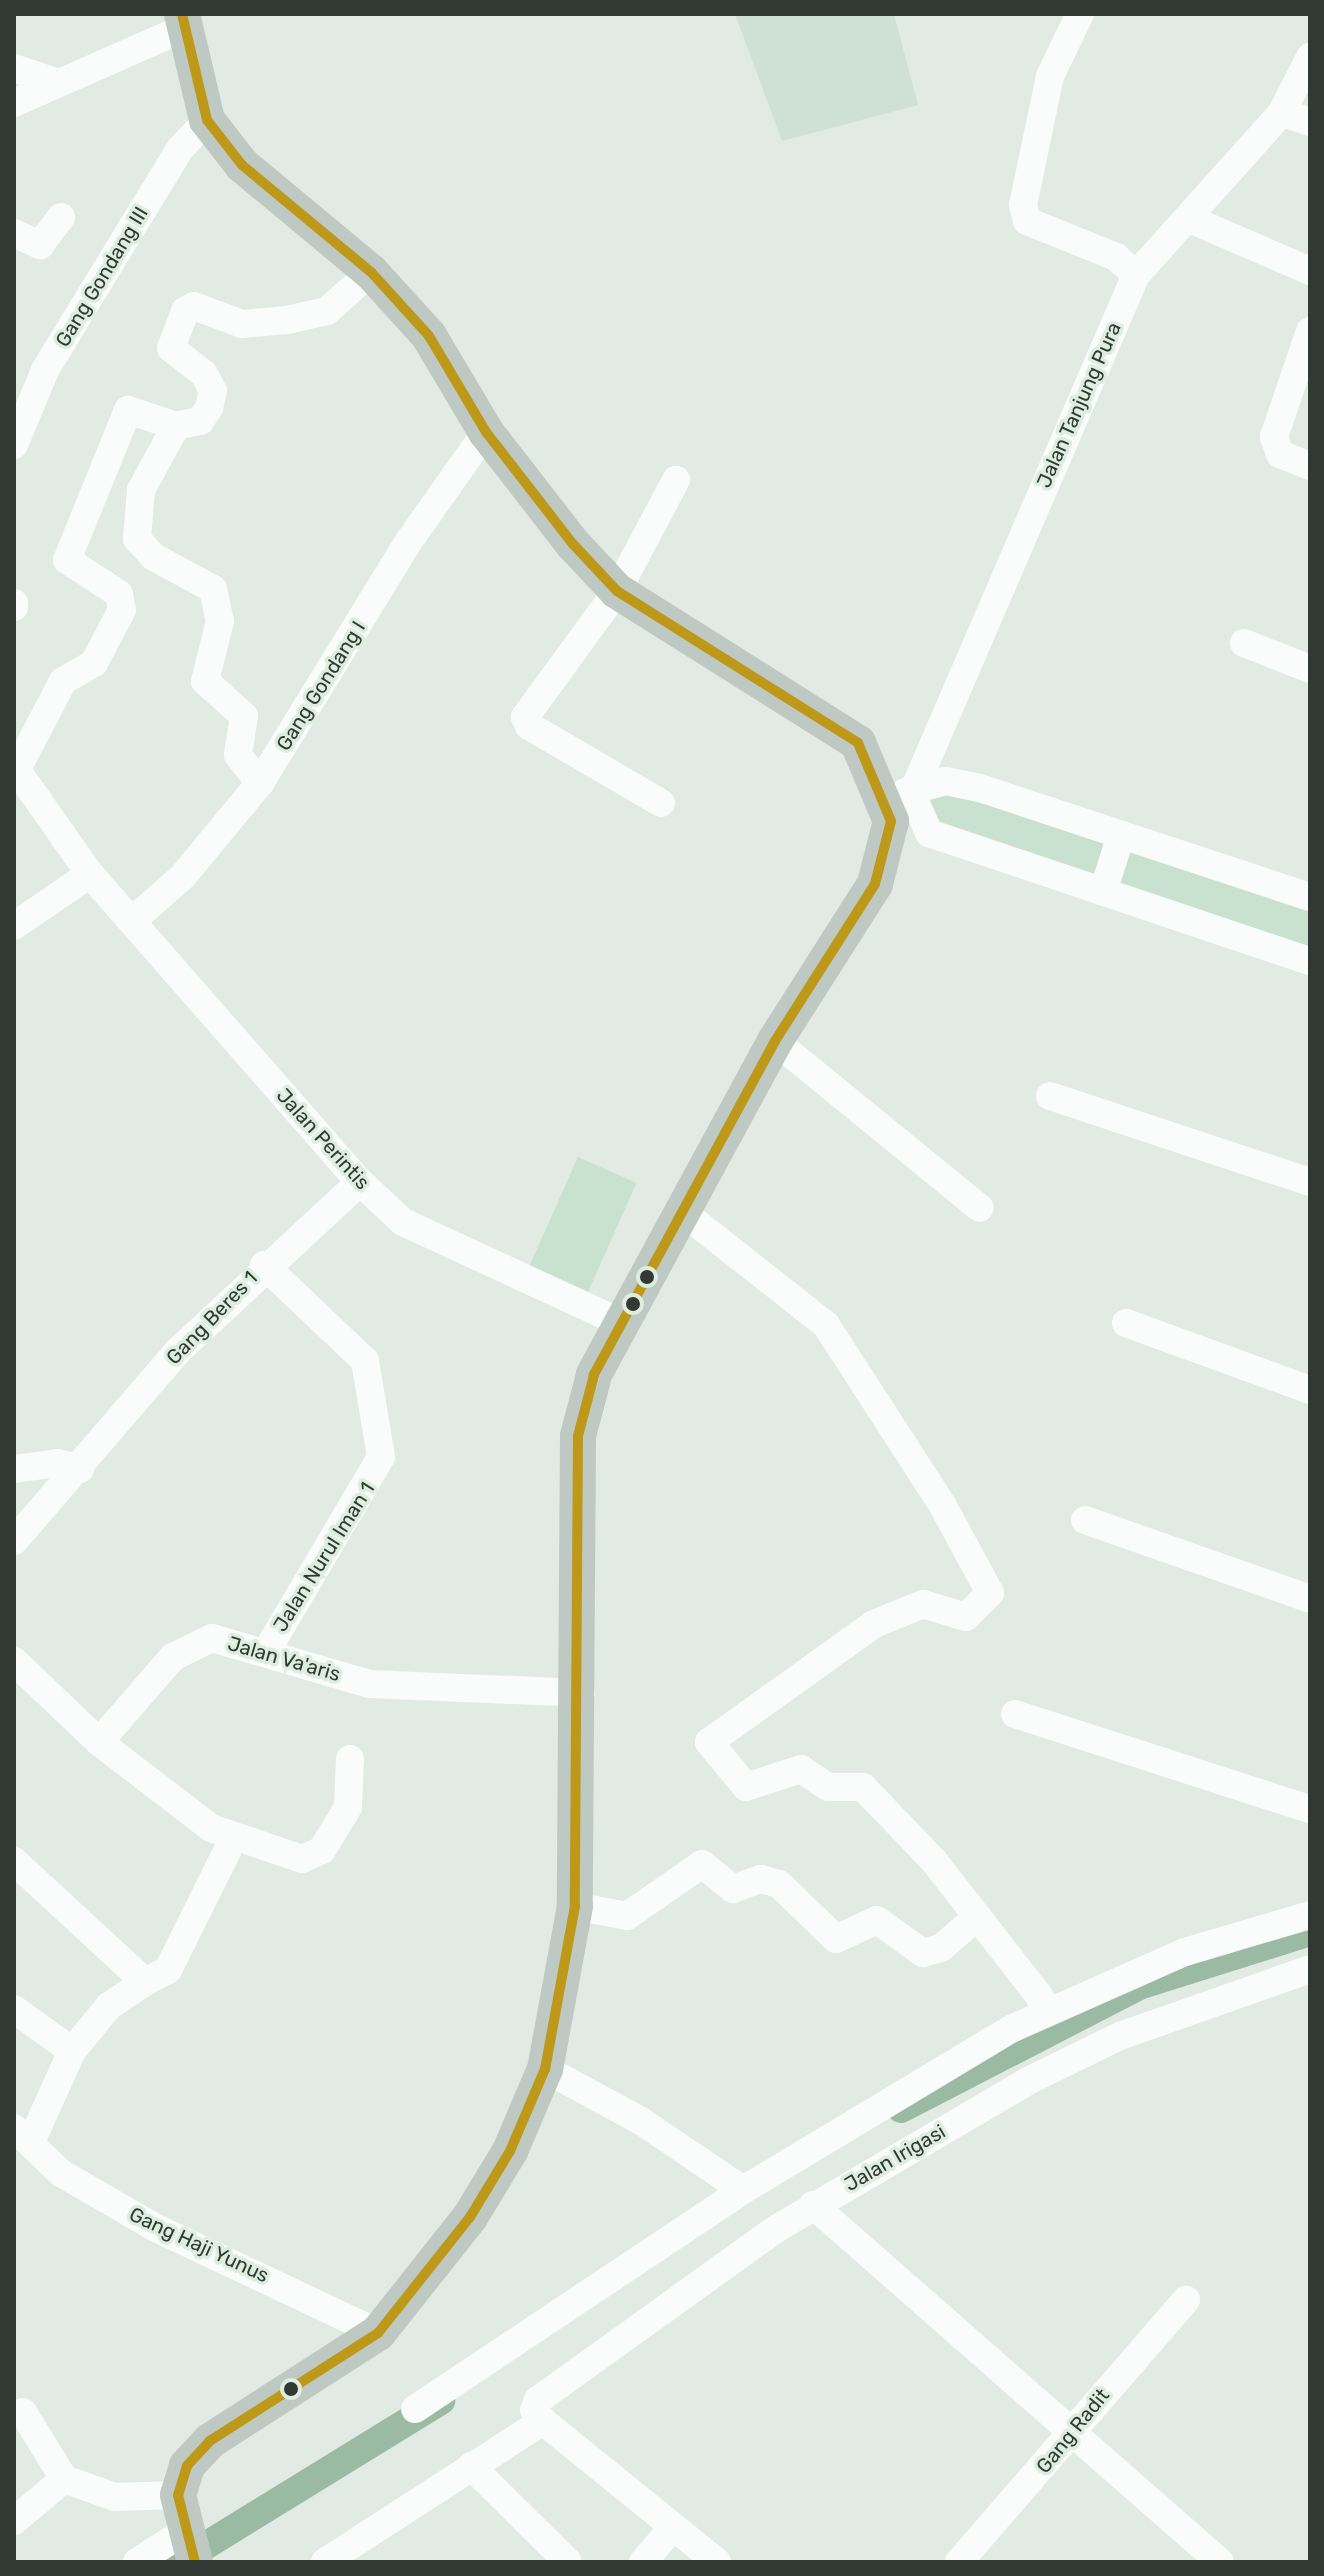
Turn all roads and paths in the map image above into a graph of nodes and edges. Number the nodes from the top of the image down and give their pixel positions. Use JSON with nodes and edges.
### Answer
{"nodes":[{"id":1,"x":1080,"y":14,"type":"edge"},
{"id":2,"x":183,"y":21,"type":"edge"},
{"id":3,"x":1310,"y":57,"type":"edge"},
{"id":4,"x":14,"y":68,"type":"edge"},
{"id":5,"x":58,"y":83,"type":"junction"},
{"id":6,"x":14,"y":103,"type":"edge"},
{"id":7,"x":1282,"y":112,"type":"junction"},
{"id":8,"x":207,"y":120,"type":"junction"},
{"id":9,"x":1310,"y":122,"type":"edge"},
{"id":10,"x":61,"y":217,"type":"dead end"},
{"id":11,"x":1192,"y":220,"type":"junction"},
{"id":12,"x":14,"y":233,"type":"edge"},
{"id":13,"x":1310,"y":271,"type":"edge"},
{"id":14,"x":371,"y":272,"type":"junction"},
{"id":15,"x":1136,"y":275,"type":"junction"},
{"id":16,"x":1310,"y":331,"type":"edge"},
{"id":17,"x":176,"y":426,"type":"junction"},
{"id":18,"x":486,"y":432,"type":"junction"},
{"id":19,"x":14,"y":445,"type":"edge"},
{"id":20,"x":1310,"y":466,"type":"edge"},
{"id":21,"x":676,"y":480,"type":"dead end"},
{"id":22,"x":617,"y":591,"type":"junction"},
{"id":23,"x":1244,"y":643,"type":"dead end"},
{"id":24,"x":1310,"y":669,"type":"edge"},
{"id":25,"x":16,"y":768,"type":"edge"},
{"id":26,"x":260,"y":783,"type":"junction"},
{"id":27,"x":877,"y":783,"type":"junction"},
{"id":28,"x":912,"y":794,"type":"junction"},
{"id":29,"x":661,"y":803,"type":"dead end"},
{"id":30,"x":1121,"y":835,"type":"junction"},
{"id":31,"x":90,"y":874,"type":"junction"},
{"id":32,"x":1103,"y":892,"type":"junction"},
{"id":33,"x":1310,"y":897,"type":"edge"},
{"id":34,"x":132,"y":921,"type":"junction"},
{"id":35,"x":14,"y":926,"type":"edge"},
{"id":36,"x":1310,"y":961,"type":"edge"},
{"id":37,"x":775,"y":1041,"type":"junction"},
{"id":38,"x":1050,"y":1096,"type":"dead end"},
{"id":39,"x":360,"y":1182,"type":"junction"},
{"id":40,"x":1310,"y":1182,"type":"edge"},
{"id":41,"x":980,"y":1208,"type":"dead end"},
{"id":42,"x":680,"y":1210,"type":"junction"},
{"id":43,"x":264,"y":1265,"type":"junction"},
{"id":44,"x":619,"y":1322,"type":"junction"},
{"id":45,"x":1126,"y":1323,"type":"dead end"},
{"id":46,"x":1310,"y":1390,"type":"edge"},
{"id":47,"x":14,"y":1469,"type":"edge"},
{"id":48,"x":80,"y":1469,"type":"junction"},
{"id":49,"x":1085,"y":1520,"type":"dead end"},
{"id":50,"x":14,"y":1541,"type":"edge"},
{"id":51,"x":1310,"y":1599,"type":"edge"},
{"id":52,"x":266,"y":1652,"type":"junction"},
{"id":53,"x":17,"y":1670,"type":"edge"},
{"id":54,"x":581,"y":1693,"type":"junction"},
{"id":55,"x":1015,"y":1714,"type":"dead end"},
{"id":56,"x":99,"y":1742,"type":"junction"},
{"id":57,"x":350,"y":1759,"type":"dead end"},
{"id":58,"x":1310,"y":1809,"type":"edge"},
{"id":59,"x":233,"y":1839,"type":"junction"},
{"id":60,"x":14,"y":1861,"type":"edge"},
{"id":61,"x":575,"y":1906,"type":"junction"},
{"id":62,"x":1310,"y":1915,"type":"edge"},
{"id":63,"x":977,"y":1917,"type":"junction"},
{"id":64,"x":1310,"y":1969,"type":"edge"},
{"id":65,"x":145,"y":1982,"type":"junction"},
{"id":66,"x":14,"y":2009,"type":"edge"},
{"id":67,"x":1043,"y":2013,"type":"junction"},
{"id":68,"x":72,"y":2051,"type":"junction"},
{"id":69,"x":545,"y":2069,"type":"junction"},
{"id":70,"x":22,"y":2135,"type":"edge"},
{"id":71,"x":743,"y":2190,"type":"junction"},
{"id":72,"x":813,"y":2205,"type":"junction"},
{"id":73,"x":1186,"y":2300,"type":"dead end"},
{"id":74,"x":378,"y":2333,"type":"junction"},
{"id":75,"x":415,"y":2409,"type":"dead end"},
{"id":76,"x":23,"y":2412,"type":"dead end"},
{"id":77,"x":543,"y":2421,"type":"junction"},
{"id":78,"x":1074,"y":2435,"type":"junction"},
{"id":79,"x":471,"y":2466,"type":"junction"},
{"id":80,"x":64,"y":2479,"type":"junction"},
{"id":81,"x":178,"y":2495,"type":"junction"},
{"id":82,"x":14,"y":2521,"type":"edge"},
{"id":83,"x":673,"y":2527,"type":"junction"},
{"id":84,"x":187,"y":2544,"type":"edge"},
{"id":85,"x":137,"y":2562,"type":"edge"},
{"id":86,"x":325,"y":2562,"type":"edge"},
{"id":87,"x":568,"y":2562,"type":"edge"},
{"id":88,"x":643,"y":2562,"type":"edge"},
{"id":89,"x":717,"y":2562,"type":"edge"},
{"id":90,"x":959,"y":2562,"type":"edge"},
{"id":91,"x":1220,"y":2562,"type":"edge"}],
"edges":[{"from":1,"to":15,"type":"street"},
{"from":2,"to":5,"type":"street"},
{"from":2,"to":8,"type":"main road"},
{"from":3,"to":7,"type":"street","name":"Jalan Tanjung Pura"},
{"from":4,"to":5,"type":"street"},
{"from":5,"to":6,"type":"street"},
{"from":7,"to":9,"type":"street"},
{"from":7,"to":11,"type":"street","name":"Jalan Tanjung Pura"},
{"from":8,"to":14,"type":"main road"},
{"from":8,"to":19,"type":"street","name":"Gang Gondang III"},
{"from":10,"to":12,"type":"street"},
{"from":11,"to":13,"type":"street"},
{"from":11,"to":15,"type":"street","name":"Jalan Tanjung Pura"},
{"from":14,"to":17,"type":"street"},
{"from":14,"to":18,"type":"main road"},
{"from":15,"to":28,"type":"street","name":"Jalan Tanjung Pura"},
{"from":16,"to":20,"type":"street"},
{"from":17,"to":25,"type":"street"},
{"from":17,"to":26,"type":"street"},
{"from":18,"to":22,"type":"main road"},
{"from":18,"to":26,"type":"street","name":"Gang Gondang I"},
{"from":21,"to":22,"type":"street"},
{"from":22,"to":27,"type":"main road"},
{"from":22,"to":29,"type":"street"},
{"from":23,"to":24,"type":"street"},
{"from":25,"to":31,"type":"street","name":"Jalan Perintis"},
{"from":26,"to":34,"type":"street","name":"Gang Gondang I"},
{"from":27,"to":28,"type":"street"},
{"from":27,"to":37,"type":"main road"},
{"from":28,"to":30,"type":"street"},
{"from":28,"to":32,"type":"street"},
{"from":30,"to":32,"type":"street"},
{"from":30,"to":33,"type":"street"},
{"from":31,"to":34,"type":"street","name":"Jalan Perintis"},
{"from":31,"to":35,"type":"street"},
{"from":32,"to":36,"type":"street"},
{"from":34,"to":39,"type":"street","name":"Jalan Perintis"},
{"from":37,"to":41,"type":"street"},
{"from":37,"to":42,"type":"main road"},
{"from":38,"to":40,"type":"street"},
{"from":39,"to":43,"type":"street","name":"Gang Beres 1"},
{"from":39,"to":44,"type":"street","name":"Jalan Perintis"},
{"from":42,"to":44,"type":"main road"},
{"from":42,"to":63,"type":"street"},
{"from":43,"to":48,"type":"street","name":"Gang Beres 1"},
{"from":43,"to":52,"type":"street","name":"Jalan Nurul Iman 1"},
{"from":44,"to":54,"type":"main road"},
{"from":45,"to":46,"type":"street"},
{"from":47,"to":48,"type":"street"},
{"from":48,"to":50,"type":"street","name":"Gang Beres 1"},
{"from":49,"to":51,"type":"street"},
{"from":52,"to":54,"type":"street","name":"Jalan Va'aris"},
{"from":52,"to":56,"type":"street","name":"Jalan Va'aris"},
{"from":53,"to":56,"type":"street"},
{"from":54,"to":61,"type":"main road"},
{"from":55,"to":58,"type":"street"},
{"from":56,"to":59,"type":"street"},
{"from":57,"to":59,"type":"street"},
{"from":59,"to":65,"type":"street"},
{"from":60,"to":65,"type":"street"},
{"from":61,"to":63,"type":"street"},
{"from":61,"to":69,"type":"main road"},
{"from":62,"to":67,"type":"street"},
{"from":63,"to":67,"type":"street"},
{"from":64,"to":72,"type":"street","name":"Jalan Irigasi"},
{"from":65,"to":68,"type":"street"},
{"from":66,"to":68,"type":"street"},
{"from":67,"to":71,"type":"street"},
{"from":68,"to":70,"type":"street"},
{"from":69,"to":71,"type":"street"},
{"from":69,"to":74,"type":"main road"},
{"from":70,"to":74,"type":"street","name":"Gang Haji Yunus"},
{"from":71,"to":75,"type":"street"},
{"from":72,"to":77,"type":"street","name":"Jalan Irigasi"},
{"from":72,"to":78,"type":"street"},
{"from":73,"to":78,"type":"street","name":"Gang Radit"},
{"from":74,"to":81,"type":"main road"},
{"from":76,"to":80,"type":"street"},
{"from":77,"to":79,"type":"street"},
{"from":77,"to":83,"type":"street"},
{"from":78,"to":90,"type":"street","name":"Gang Radit"},
{"from":78,"to":91,"type":"street"},
{"from":79,"to":86,"type":"street"},
{"from":79,"to":87,"type":"street"},
{"from":80,"to":81,"type":"street"},
{"from":80,"to":82,"type":"street"},
{"from":81,"to":84,"type":"main road"},
{"from":83,"to":88,"type":"street"},
{"from":83,"to":89,"type":"street"},
{"from":84,"to":85,"type":"street"}]}
